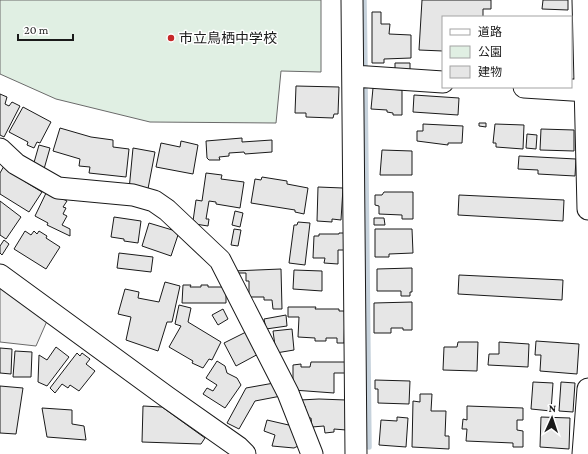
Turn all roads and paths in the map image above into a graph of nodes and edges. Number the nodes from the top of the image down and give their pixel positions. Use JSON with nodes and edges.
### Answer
{"nodes":[{"id":1,"x":352,"y":0,"type":"edge"},
{"id":2,"x":583,"y":0,"type":"edge"},
{"id":3,"x":353,"y":76,"type":"junction"},
{"id":4,"x":442,"y":82,"type":"edge"},
{"id":5,"x":540,"y":88,"type":"edge"},
{"id":6,"x":587,"y":91,"type":"edge"},
{"id":7,"x":0,"y":149,"type":"edge"},
{"id":8,"x":588,"y":209,"type":"edge"},
{"id":9,"x":0,"y":275,"type":"edge"},
{"id":10,"x":588,"y":389,"type":"edge"},
{"id":11,"x":245,"y":454,"type":"edge"},
{"id":12,"x":312,"y":454,"type":"edge"},
{"id":13,"x":356,"y":454,"type":"edge"},
{"id":14,"x":583,"y":454,"type":"edge"}],
"edges":[{"from":1,"to":3,"type":"street"},
{"from":2,"to":6,"type":"street"},
{"from":3,"to":4,"type":"street"},
{"from":3,"to":13,"type":"street"},
{"from":5,"to":6,"type":"street"},
{"from":6,"to":8,"type":"street"},
{"from":7,"to":12,"type":"street"},
{"from":9,"to":11,"type":"street"},
{"from":10,"to":14,"type":"street"}]}
